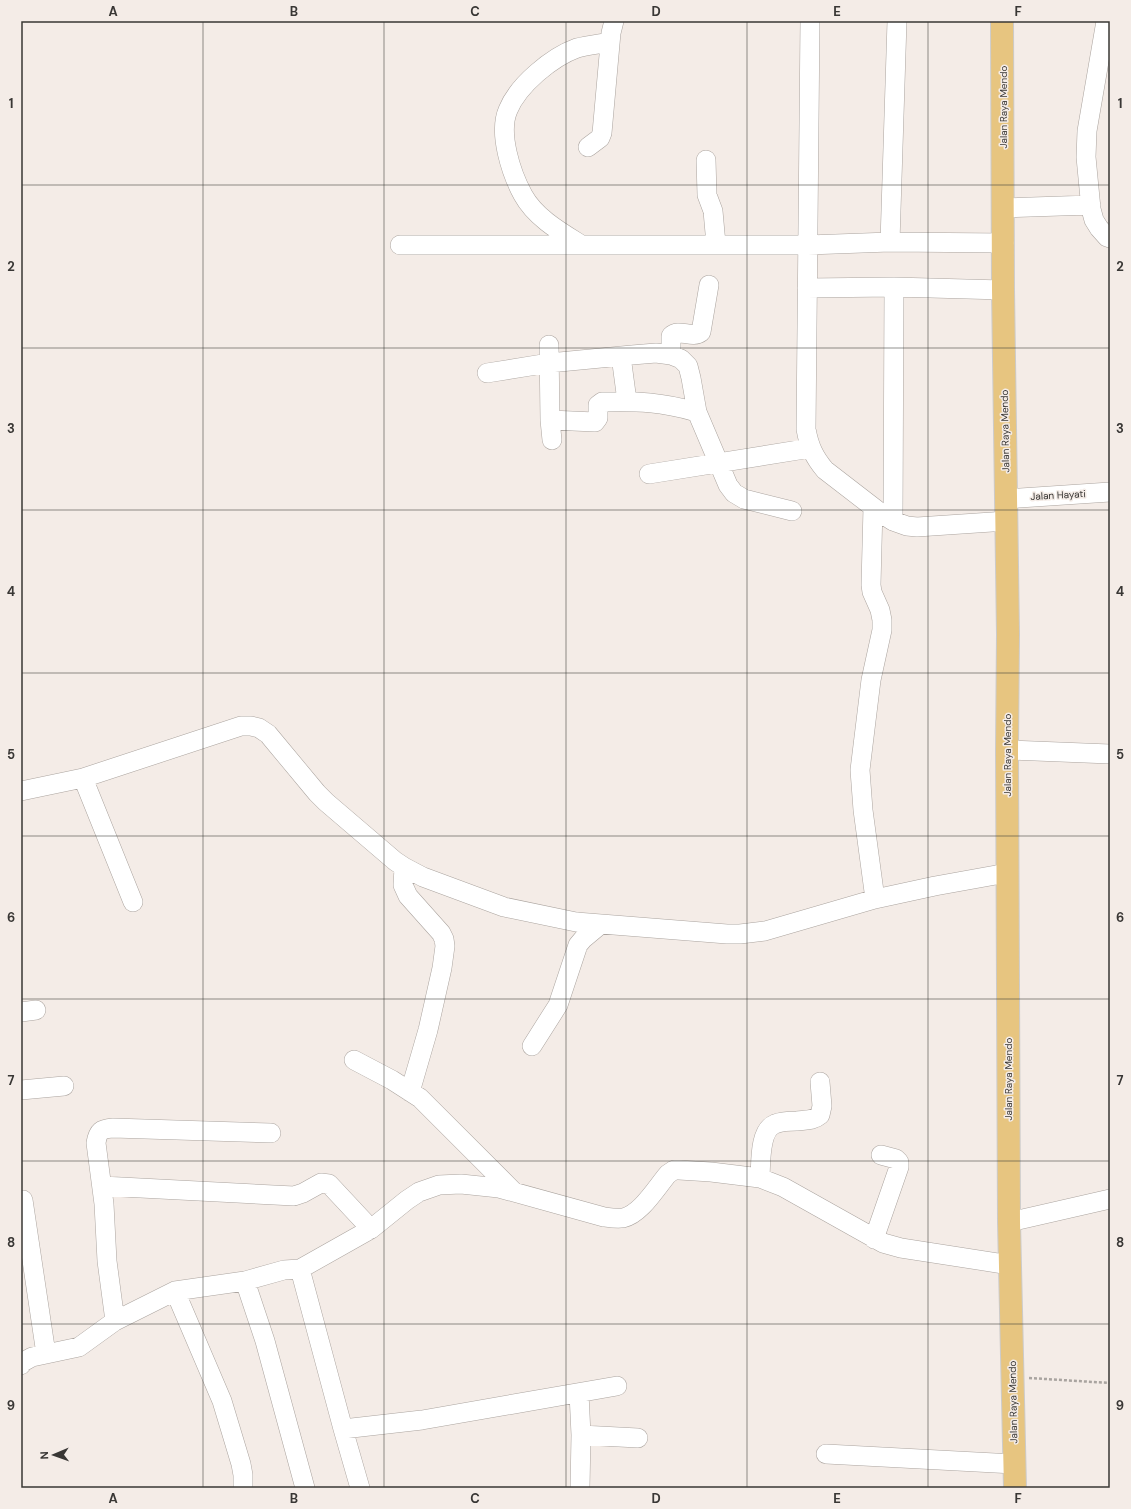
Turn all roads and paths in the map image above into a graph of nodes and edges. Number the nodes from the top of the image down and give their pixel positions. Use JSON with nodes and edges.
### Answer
{"nodes":[{"id":1,"x":614,"y":21,"type":"edge"},
{"id":2,"x":810,"y":21,"type":"edge"},
{"id":3,"x":897,"y":21,"type":"edge"},
{"id":4,"x":1002,"y":21,"type":"edge"},
{"id":5,"x":1106,"y":21,"type":"edge"},
{"id":6,"x":610,"y":42,"type":"junction"},
{"id":7,"x":588,"y":147,"type":"dead end"},
{"id":8,"x":706,"y":160,"type":"dead end"},
{"id":9,"x":1091,"y":205,"type":"junction"},
{"id":10,"x":1004,"y":208,"type":"junction"},
{"id":11,"x":1110,"y":238,"type":"edge"},
{"id":12,"x":890,"y":242,"type":"junction"},
{"id":13,"x":1004,"y":243,"type":"junction"},
{"id":14,"x":580,"y":244,"type":"junction"},
{"id":15,"x":716,"y":244,"type":"junction"},
{"id":16,"x":400,"y":245,"type":"dead end"},
{"id":17,"x":808,"y":245,"type":"junction"},
{"id":18,"x":709,"y":285,"type":"dead end"},
{"id":19,"x":894,"y":286,"type":"junction"},
{"id":20,"x":807,"y":288,"type":"junction"},
{"id":21,"x":1004,"y":290,"type":"junction"},
{"id":22,"x":549,"y":354,"type":"junction"},
{"id":23,"x":670,"y":355,"type":"junction"},
{"id":24,"x":621,"y":356,"type":"junction"},
{"id":25,"x":487,"y":373,"type":"dead end"},
{"id":26,"x":627,"y":401,"type":"junction"},
{"id":27,"x":697,"y":412,"type":"junction"},
{"id":28,"x":550,"y":420,"type":"junction"},
{"id":29,"x":552,"y":440,"type":"dead end"},
{"id":30,"x":811,"y":448,"type":"junction"},
{"id":31,"x":719,"y":462,"type":"junction"},
{"id":32,"x":650,"y":474,"type":"dead end"},
{"id":33,"x":1110,"y":492,"type":"edge"},
{"id":34,"x":1006,"y":498,"type":"junction"},
{"id":35,"x":873,"y":507,"type":"junction"},
{"id":36,"x":792,"y":511,"type":"dead end"},
{"id":37,"x":893,"y":521,"type":"junction"},
{"id":38,"x":1007,"y":521,"type":"junction"},
{"id":39,"x":1007,"y":750,"type":"junction"},
{"id":40,"x":1110,"y":754,"type":"edge"},
{"id":41,"x":83,"y":778,"type":"junction"},
{"id":42,"x":21,"y":791,"type":"edge"},
{"id":43,"x":404,"y":868,"type":"junction"},
{"id":44,"x":1007,"y":873,"type":"junction"},
{"id":45,"x":875,"y":899,"type":"junction"},
{"id":46,"x":133,"y":902,"type":"dead end"},
{"id":47,"x":601,"y":924,"type":"junction"},
{"id":48,"x":532,"y":1046,"type":"dead end"},
{"id":49,"x":354,"y":1060,"type":"dead end"},
{"id":50,"x":820,"y":1082,"type":"dead end"},
{"id":51,"x":64,"y":1086,"type":"dead end"},
{"id":52,"x":21,"y":1090,"type":"edge"},
{"id":53,"x":410,"y":1092,"type":"junction"},
{"id":54,"x":271,"y":1133,"type":"dead end"},
{"id":55,"x":881,"y":1154,"type":"dead end"},
{"id":56,"x":760,"y":1178,"type":"junction"},
{"id":57,"x":102,"y":1186,"type":"junction"},
{"id":58,"x":513,"y":1191,"type":"junction"},
{"id":59,"x":1110,"y":1199,"type":"edge"},
{"id":60,"x":21,"y":1200,"type":"edge"},
{"id":61,"x":1008,"y":1222,"type":"junction"},
{"id":62,"x":371,"y":1229,"type":"junction"},
{"id":63,"x":874,"y":1239,"type":"junction"},
{"id":64,"x":1010,"y":1265,"type":"junction"},
{"id":65,"x":300,"y":1269,"type":"junction"},
{"id":66,"x":245,"y":1280,"type":"junction"},
{"id":67,"x":175,"y":1291,"type":"junction"},
{"id":68,"x":115,"y":1321,"type":"junction"},
{"id":69,"x":46,"y":1354,"type":"junction"},
{"id":70,"x":21,"y":1364,"type":"edge"},
{"id":71,"x":1013,"y":1377,"type":"junction"},
{"id":72,"x":1110,"y":1383,"type":"edge"},
{"id":73,"x":617,"y":1386,"type":"dead end"},
{"id":74,"x":579,"y":1393,"type":"junction"},
{"id":75,"x":343,"y":1429,"type":"junction"},
{"id":76,"x":581,"y":1435,"type":"junction"},
{"id":77,"x":638,"y":1438,"type":"dead end"},
{"id":78,"x":826,"y":1454,"type":"dead end"},
{"id":79,"x":1014,"y":1464,"type":"junction"},
{"id":80,"x":243,"y":1488,"type":"edge"},
{"id":81,"x":305,"y":1488,"type":"edge"},
{"id":82,"x":360,"y":1488,"type":"edge"},
{"id":83,"x":580,"y":1488,"type":"edge"},
{"id":84,"x":1015,"y":1488,"type":"edge"}],
"edges":[{"from":1,"to":6,"type":"street"},
{"from":2,"to":17,"type":"street"},
{"from":3,"to":12,"type":"street"},
{"from":4,"to":10,"type":"highway","name":"Jalan Raya Mendo"},
{"from":5,"to":9,"type":"street"},
{"from":6,"to":7,"type":"street"},
{"from":6,"to":14,"type":"street"},
{"from":8,"to":15,"type":"street"},
{"from":9,"to":10,"type":"street"},
{"from":9,"to":11,"type":"street"},
{"from":10,"to":13,"type":"highway","name":"Jalan Raya Mendo"},
{"from":12,"to":13,"type":"street"},
{"from":12,"to":17,"type":"street"},
{"from":13,"to":21,"type":"highway","name":"Jalan Raya Mendo"},
{"from":14,"to":15,"type":"street"},
{"from":14,"to":16,"type":"street"},
{"from":15,"to":17,"type":"street"},
{"from":17,"to":20,"type":"street"},
{"from":18,"to":23,"type":"street"},
{"from":19,"to":20,"type":"street"},
{"from":19,"to":21,"type":"street"},
{"from":19,"to":37,"type":"street"},
{"from":20,"to":30,"type":"street"},
{"from":21,"to":34,"type":"highway","name":"Jalan Raya Mendo"},
{"from":22,"to":24,"type":"street"},
{"from":22,"to":25,"type":"street"},
{"from":22,"to":28,"type":"street"},
{"from":23,"to":24,"type":"street"},
{"from":23,"to":27,"type":"street"},
{"from":24,"to":26,"type":"street"},
{"from":26,"to":27,"type":"street"},
{"from":26,"to":28,"type":"street"},
{"from":27,"to":31,"type":"street"},
{"from":28,"to":29,"type":"street"},
{"from":30,"to":31,"type":"street"},
{"from":30,"to":35,"type":"street"},
{"from":31,"to":32,"type":"street"},
{"from":31,"to":36,"type":"street"},
{"from":33,"to":34,"type":"street","name":"Jalan Hayati"},
{"from":34,"to":38,"type":"highway","name":"Jalan Raya Mendo"},
{"from":35,"to":37,"type":"street"},
{"from":35,"to":45,"type":"street"},
{"from":37,"to":38,"type":"street"},
{"from":38,"to":39,"type":"highway","name":"Jalan Raya Mendo"},
{"from":39,"to":40,"type":"street"},
{"from":39,"to":44,"type":"highway","name":"Jalan Raya Mendo"},
{"from":41,"to":42,"type":"street"},
{"from":41,"to":43,"type":"street"},
{"from":41,"to":46,"type":"street"},
{"from":43,"to":47,"type":"street"},
{"from":43,"to":53,"type":"street"},
{"from":44,"to":45,"type":"street"},
{"from":44,"to":61,"type":"highway","name":"Jalan Raya Mendo"},
{"from":45,"to":47,"type":"street"},
{"from":47,"to":48,"type":"street"},
{"from":49,"to":53,"type":"street"},
{"from":50,"to":56,"type":"street"},
{"from":51,"to":52,"type":"street"},
{"from":53,"to":58,"type":"street"},
{"from":54,"to":57,"type":"street"},
{"from":55,"to":63,"type":"street"},
{"from":56,"to":58,"type":"street"},
{"from":56,"to":63,"type":"street"},
{"from":57,"to":62,"type":"street"},
{"from":57,"to":68,"type":"street"},
{"from":58,"to":62,"type":"street"},
{"from":59,"to":61,"type":"street"},
{"from":60,"to":69,"type":"street"},
{"from":61,"to":64,"type":"highway","name":"Jalan Raya Mendo"},
{"from":62,"to":65,"type":"street"},
{"from":63,"to":64,"type":"street"},
{"from":64,"to":71,"type":"highway","name":"Jalan Raya Mendo"},
{"from":65,"to":66,"type":"street"},
{"from":65,"to":75,"type":"street"},
{"from":66,"to":67,"type":"street"},
{"from":66,"to":81,"type":"street"},
{"from":67,"to":68,"type":"street"},
{"from":67,"to":80,"type":"street"},
{"from":68,"to":69,"type":"street"},
{"from":69,"to":70,"type":"street"},
{"from":71,"to":72,"type":"path"},
{"from":71,"to":79,"type":"highway","name":"Jalan Raya Mendo"},
{"from":73,"to":74,"type":"street"},
{"from":74,"to":75,"type":"street"},
{"from":74,"to":76,"type":"street"},
{"from":75,"to":82,"type":"street"},
{"from":76,"to":77,"type":"street"},
{"from":76,"to":83,"type":"street"},
{"from":78,"to":79,"type":"street"},
{"from":79,"to":84,"type":"highway","name":"Jalan Raya Mendo"}]}
